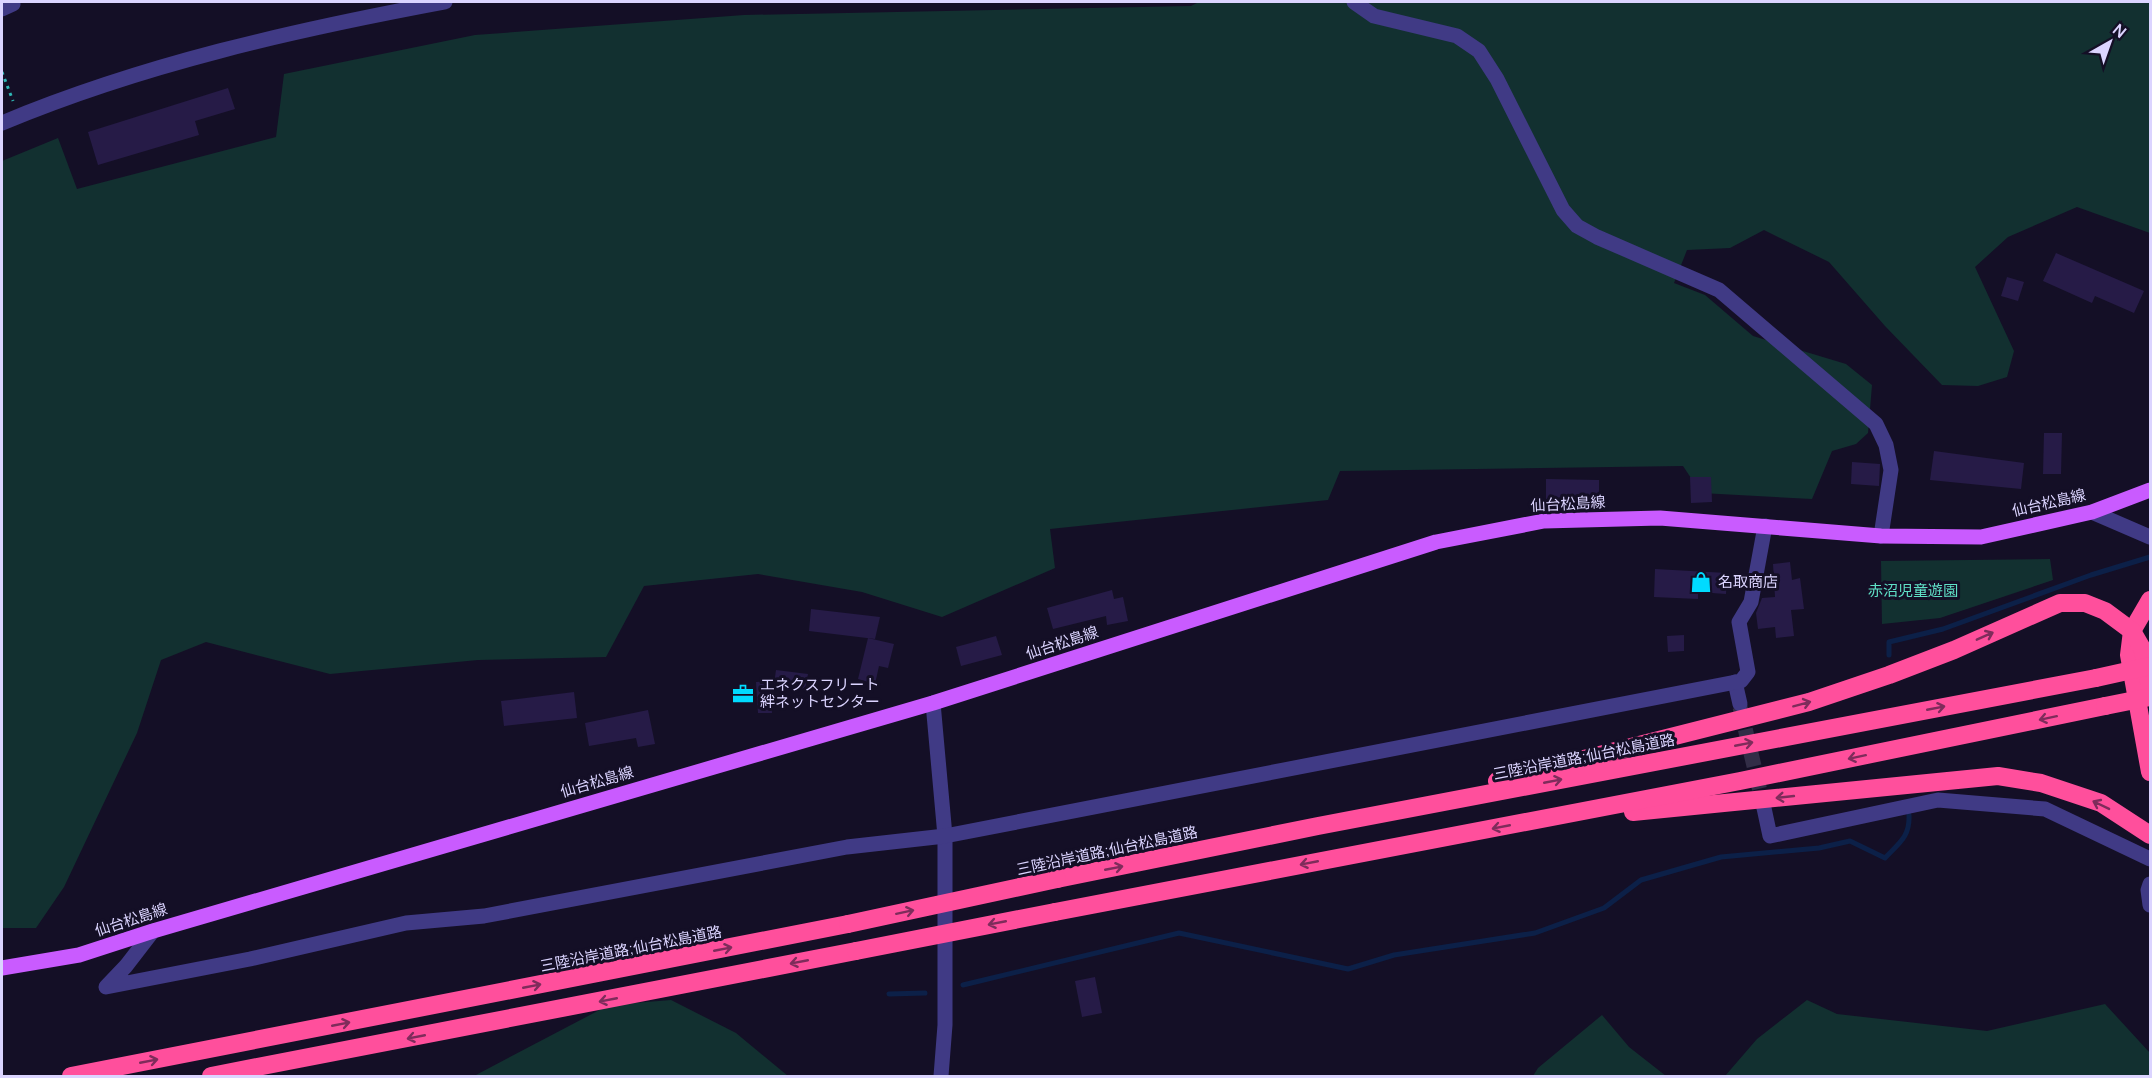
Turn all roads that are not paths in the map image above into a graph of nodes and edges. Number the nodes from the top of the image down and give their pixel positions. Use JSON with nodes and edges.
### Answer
{"nodes":[{"id":1,"x":12,"y":2,"type":"edge"},
{"id":2,"x":445,"y":2,"type":"edge"},
{"id":3,"x":1354,"y":2,"type":"edge"},
{"id":4,"x":2,"y":9,"type":"edge"},
{"id":5,"x":2,"y":123,"type":"edge"},
{"id":6,"x":2151,"y":490,"type":"edge"},
{"id":7,"x":2092,"y":512,"type":"junction"},
{"id":8,"x":1765,"y":526,"type":"junction"},
{"id":9,"x":1881,"y":536,"type":"junction"},
{"id":10,"x":2151,"y":537,"type":"edge"},
{"id":11,"x":2151,"y":600,"type":"edge"},
{"id":12,"x":2132,"y":632,"type":"junction"},
{"id":13,"x":2151,"y":666,"type":"edge"},
{"id":14,"x":1735,"y":682,"type":"junction"},
{"id":15,"x":2151,"y":688,"type":"edge"},
{"id":16,"x":2151,"y":697,"type":"edge"},
{"id":17,"x":933,"y":703,"type":"junction"},
{"id":18,"x":1740,"y":704,"type":"tunnel mouth"},
{"id":19,"x":2151,"y":772,"type":"edge"},
{"id":20,"x":1764,"y":808,"type":"tunnel mouth"},
{"id":21,"x":1532,"y":821,"type":"junction"},
{"id":22,"x":1318,"y":826,"type":"junction"},
{"id":23,"x":2151,"y":835,"type":"edge"},
{"id":24,"x":945,"y":837,"type":"junction"},
{"id":25,"x":2151,"y":859,"type":"edge"},
{"id":26,"x":2151,"y":884,"type":"edge"},
{"id":27,"x":2151,"y":905,"type":"edge"},
{"id":28,"x":153,"y":931,"type":"junction"},
{"id":29,"x":2,"y":968,"type":"edge"},
{"id":30,"x":71,"y":1077,"type":"edge"},
{"id":31,"x":211,"y":1077,"type":"edge"},
{"id":32,"x":942,"y":1077,"type":"edge"}],
"edges":[{"from":1,"to":4,"type":"street"},
{"from":2,"to":5,"type":"street"},
{"from":3,"to":9,"type":"street"},
{"from":6,"to":7,"type":"main road","name":"仙台松島線"},
{"from":7,"to":9,"type":"main road","name":"仙台松島線"},
{"from":7,"to":10,"type":"street"},
{"from":8,"to":9,"type":"main road","name":"仙台松島線"},
{"from":8,"to":14,"type":"street"},
{"from":8,"to":17,"type":"main road","name":"仙台松島線"},
{"from":11,"to":12,"type":"highway"},
{"from":12,"to":15,"type":"highway"},
{"from":12,"to":19,"type":"highway"},
{"from":22,"to":12,"type":"highway","one_way":true},
{"from":22,"to":13,"type":"highway","name":"三陸沿岸道路;仙台松島道路","one_way":true,"bridge":true},
{"from":14,"to":18,"type":"street"},
{"from":14,"to":24,"type":"street"},
{"from":16,"to":21,"type":"highway","one_way":true,"bridge":true},
{"from":17,"to":24,"type":"street"},
{"from":17,"to":28,"type":"main road","name":"仙台松島線"},
{"from":20,"to":25,"type":"street"},
{"from":23,"to":21,"type":"highway","one_way":true},
{"from":21,"to":31,"type":"highway","one_way":true,"bridge":true},
{"from":30,"to":22,"type":"highway","name":"三陸沿岸道路;仙台松島道路","one_way":true,"bridge":true},
{"from":24,"to":28,"type":"street"},
{"from":24,"to":32,"type":"street"},
{"from":26,"to":27,"type":"street"},
{"from":28,"to":29,"type":"main road","name":"仙台松島線"}]}
